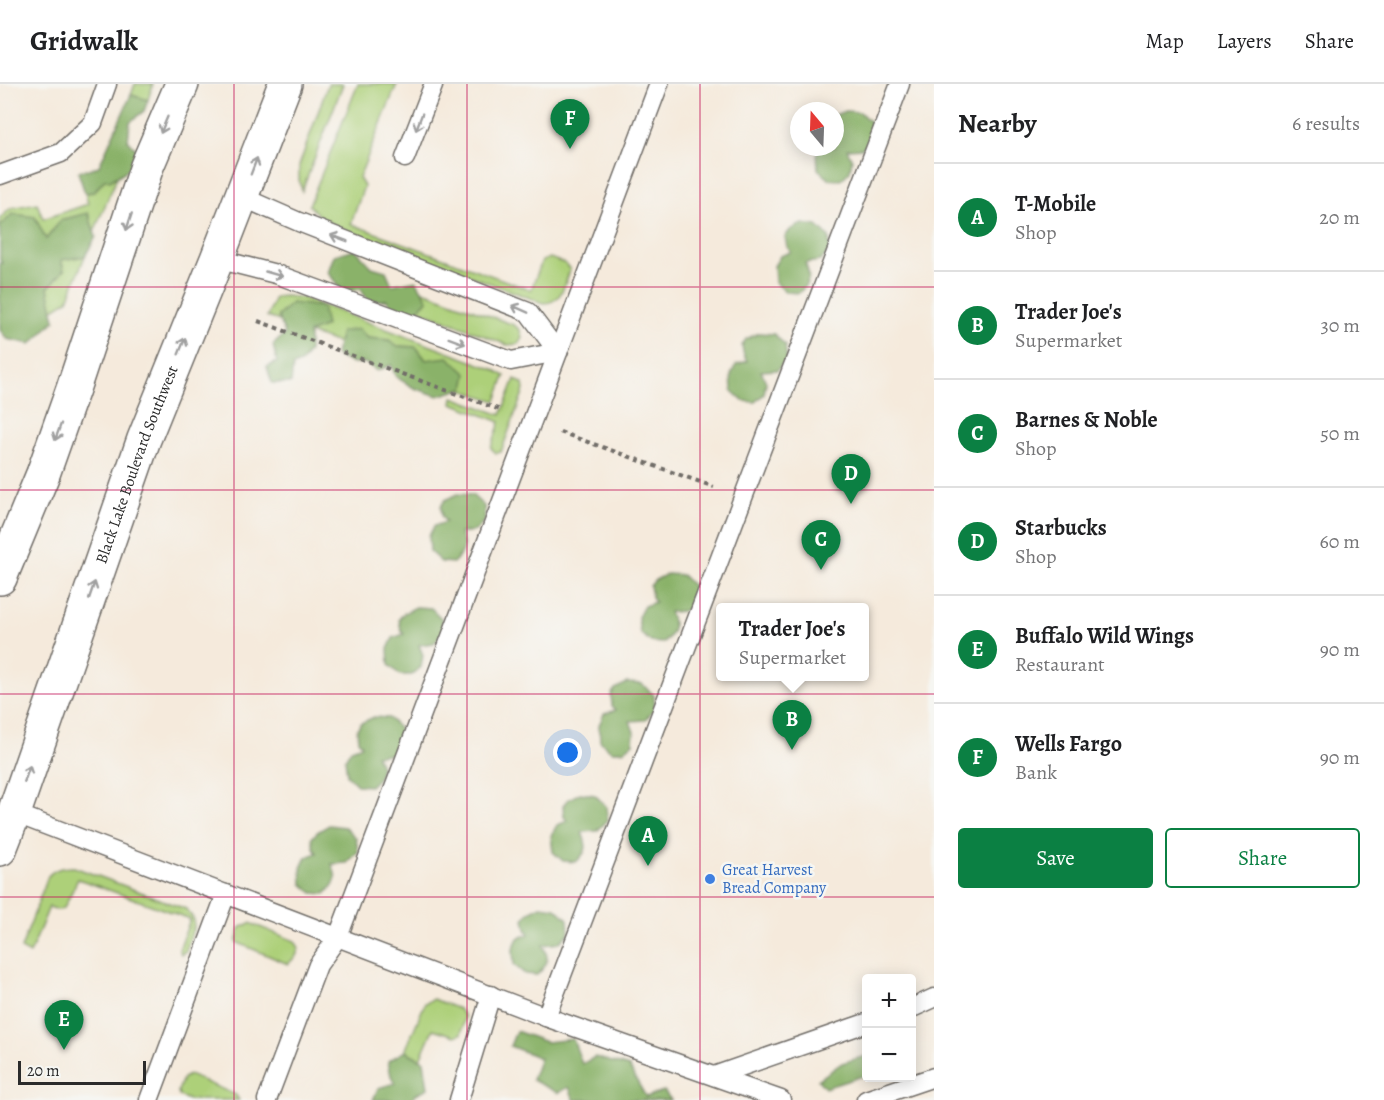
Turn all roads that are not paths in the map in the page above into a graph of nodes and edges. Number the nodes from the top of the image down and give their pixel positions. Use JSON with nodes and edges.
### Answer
{"nodes":[{"id":1,"x":107,"y":84,"type":"edge"},
{"id":2,"x":182,"y":84,"type":"edge"},
{"id":3,"x":285,"y":84,"type":"edge"},
{"id":4,"x":659,"y":84,"type":"edge"},
{"id":5,"x":900,"y":84,"type":"edge"},
{"id":6,"x":433,"y":86,"type":"dead end"},
{"id":7,"x":405,"y":158,"type":"dead end"},
{"id":8,"x":0,"y":175,"type":"edge"},
{"id":9,"x":242,"y":197,"type":"junction"},
{"id":10,"x":217,"y":259,"type":"junction"},
{"id":11,"x":558,"y":352,"type":"junction"},
{"id":12,"x":0,"y":578,"type":"edge"},
{"id":13,"x":14,"y":813,"type":"junction"},
{"id":14,"x":0,"y":849,"type":"edge"},
{"id":15,"x":226,"y":894,"type":"junction"},
{"id":16,"x":338,"y":937,"type":"junction"},
{"id":17,"x":491,"y":995,"type":"junction"},
{"id":18,"x":934,"y":998,"type":"edge"},
{"id":19,"x":916,"y":1006,"type":"edge"},
{"id":20,"x":546,"y":1017,"type":"junction"},
{"id":21,"x":862,"y":1025,"type":"edge"},
{"id":22,"x":714,"y":1076,"type":"junction"},
{"id":23,"x":934,"y":1077,"type":"edge"},
{"id":24,"x":149,"y":1100,"type":"edge"},
{"id":25,"x":267,"y":1100,"type":"edge"},
{"id":26,"x":459,"y":1100,"type":"edge"},
{"id":27,"x":781,"y":1100,"type":"edge"},
{"id":28,"x":866,"y":1100,"type":"edge"}],
"edges":[{"from":1,"to":8,"type":"lane"},
{"from":2,"to":12,"type":"main road","one_way":true},
{"from":9,"to":3,"type":"main road","name":"Black Lake Boulevard Southwest","one_way":true},
{"from":4,"to":11,"type":"lane"},
{"from":5,"to":20,"type":"lane"},
{"from":6,"to":7,"type":"lane","one_way":true},
{"from":9,"to":10,"type":"main road","name":"Black Lake Boulevard Southwest"},
{"from":11,"to":9,"type":"lane","one_way":true},
{"from":10,"to":11,"type":"lane","one_way":true},
{"from":13,"to":10,"type":"main road","name":"Black Lake Boulevard Southwest","one_way":true},
{"from":11,"to":16,"type":"lane"},
{"from":13,"to":14,"type":"main road","name":"Black Lake Boulevard Southwest"},
{"from":13,"to":15,"type":"lane"},
{"from":15,"to":16,"type":"lane"},
{"from":15,"to":24,"type":"lane"},
{"from":16,"to":17,"type":"lane"},
{"from":16,"to":25,"type":"lane"},
{"from":17,"to":20,"type":"lane"},
{"from":17,"to":26,"type":"lane"},
{"from":18,"to":19,"type":"lane"},
{"from":20,"to":22,"type":"lane"},
{"from":21,"to":22,"type":"lane"},
{"from":22,"to":27,"type":"lane"},
{"from":23,"to":28,"type":"lane"}]}
